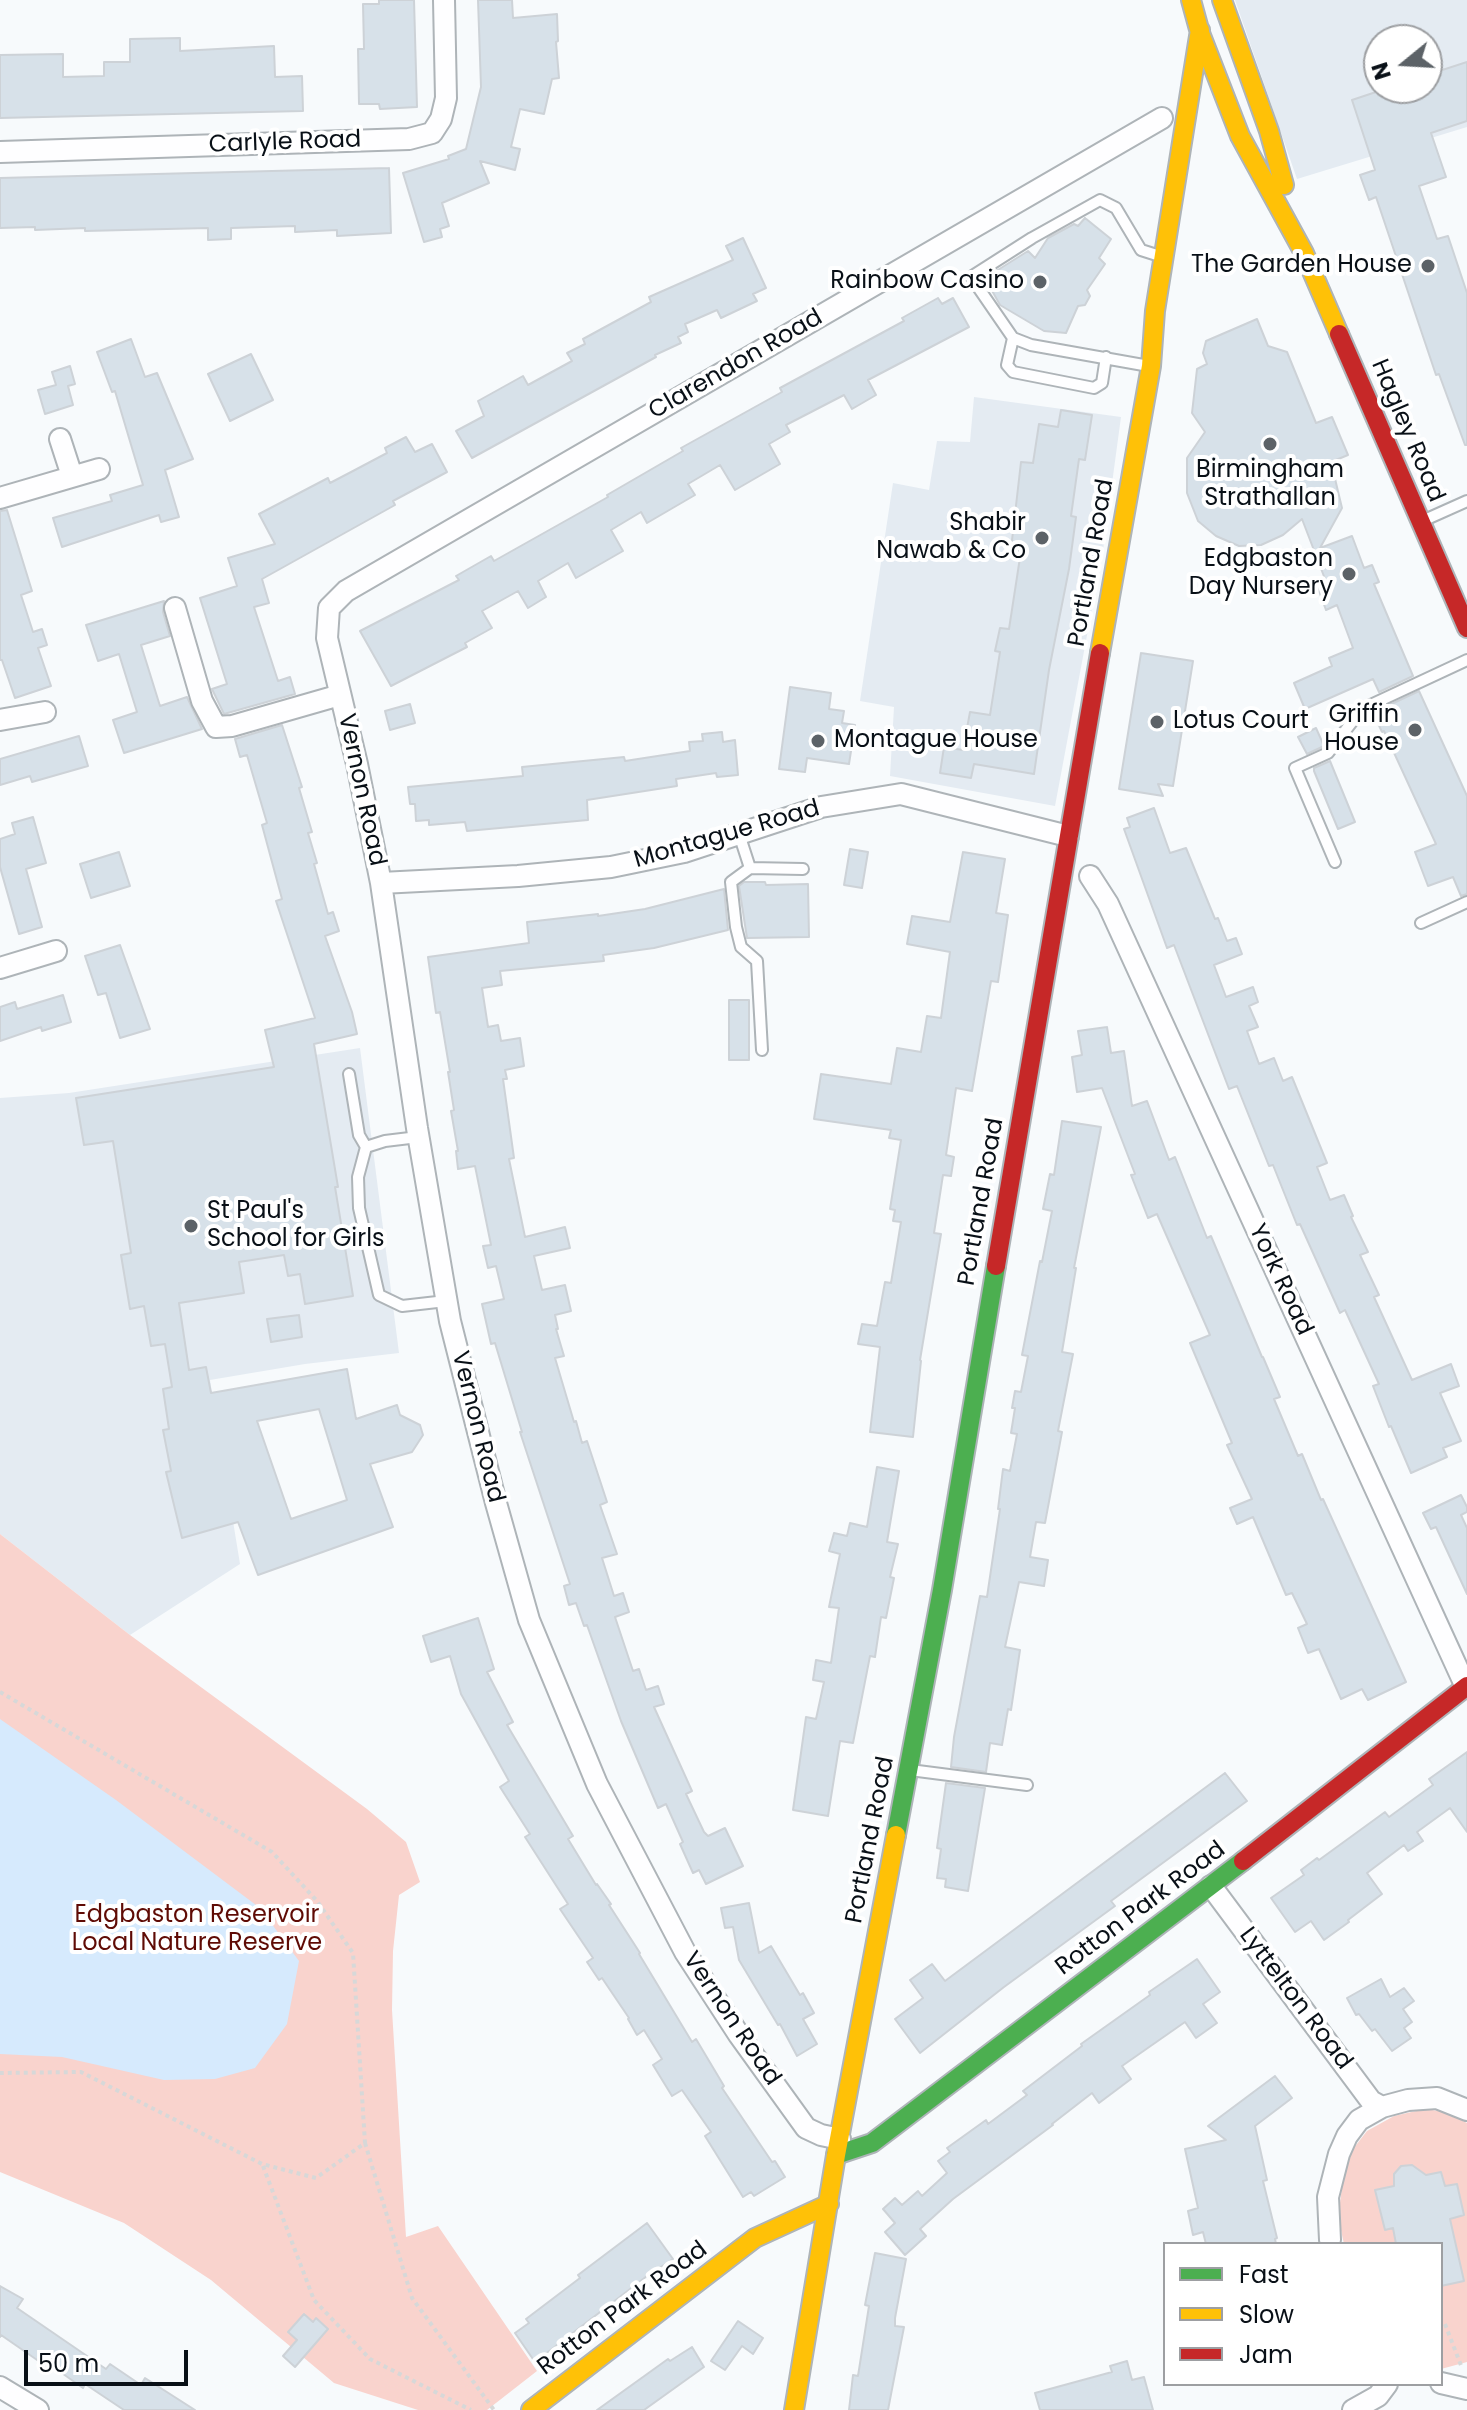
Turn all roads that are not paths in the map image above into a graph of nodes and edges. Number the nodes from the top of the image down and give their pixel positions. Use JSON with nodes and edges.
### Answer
{"nodes":[{"id":1,"x":444,"y":0,"type":"edge"},
{"id":2,"x":1191,"y":0,"type":"edge"},
{"id":3,"x":1202,"y":0,"type":"edge"},
{"id":4,"x":1222,"y":0,"type":"edge"},
{"id":5,"x":1200,"y":33,"type":"junction"},
{"id":6,"x":1162,"y":118,"type":"dead end"},
{"id":7,"x":0,"y":152,"type":"edge"},
{"id":8,"x":1304,"y":253,"type":"junction"},
{"id":9,"x":1163,"y":257,"type":"junction"},
{"id":10,"x":1013,"y":338,"type":"junction"},
{"id":11,"x":1106,"y":357,"type":"junction"},
{"id":12,"x":1151,"y":366,"type":"junction"},
{"id":13,"x":60,"y":439,"type":"dead end"},
{"id":14,"x":99,"y":469,"type":"dead end"},
{"id":15,"x":72,"y":476,"type":"junction"},
{"id":16,"x":0,"y":498,"type":"edge"},
{"id":17,"x":1467,"y":501,"type":"edge"},
{"id":18,"x":1420,"y":522,"type":"junction"},
{"id":19,"x":175,"y":608,"type":"dead end"},
{"id":20,"x":1465,"y":619,"type":"edge"},
{"id":21,"x":327,"y":625,"type":"joint"},
{"id":22,"x":1467,"y":660,"type":"edge"},
{"id":23,"x":340,"y":695,"type":"junction"},
{"id":24,"x":45,"y":712,"type":"dead end"},
{"id":25,"x":0,"y":720,"type":"edge"},
{"id":26,"x":739,"y":834,"type":"junction"},
{"id":27,"x":1068,"y":836,"type":"junction"},
{"id":28,"x":1335,"y":862,"type":"dead end"},
{"id":29,"x":750,"y":868,"type":"junction"},
{"id":30,"x":803,"y":869,"type":"dead end"},
{"id":31,"x":1090,"y":876,"type":"dead end"},
{"id":32,"x":381,"y":883,"type":"junction"},
{"id":33,"x":1467,"y":902,"type":"edge"},
{"id":34,"x":1421,"y":923,"type":"dead end"},
{"id":35,"x":56,"y":951,"type":"dead end"},
{"id":36,"x":1,"y":963,"type":"edge"},
{"id":37,"x":762,"y":1050,"type":"dead end"},
{"id":38,"x":349,"y":1074,"type":"dead end"},
{"id":39,"x":418,"y":1137,"type":"junction"},
{"id":40,"x":366,"y":1147,"type":"junction"},
{"id":41,"x":446,"y":1301,"type":"junction"},
{"id":42,"x":1467,"y":1686,"type":"edge"},
{"id":43,"x":908,"y":1770,"type":"junction"},
{"id":44,"x":1027,"y":1785,"type":"dead end"},
{"id":45,"x":1211,"y":1886,"type":"junction"},
{"id":46,"x":1382,"y":2107,"type":"junction"},
{"id":47,"x":1467,"y":2110,"type":"edge"},
{"id":48,"x":838,"y":2147,"type":"junction"},
{"id":49,"x":829,"y":2204,"type":"junction"},
{"id":50,"x":1330,"y":2240,"type":"dead end"},
{"id":51,"x":1443,"y":2383,"type":"edge"},
{"id":52,"x":1386,"y":2386,"type":"edge"},
{"id":53,"x":0,"y":2387,"type":"edge"},
{"id":54,"x":1467,"y":2389,"type":"edge"},
{"id":55,"x":38,"y":2410,"type":"edge"},
{"id":56,"x":531,"y":2410,"type":"edge"},
{"id":57,"x":794,"y":2410,"type":"edge"},
{"id":58,"x":1353,"y":2410,"type":"edge"}],
"edges":[{"from":1,"to":7,"type":"street","name":"Carlyle Road"},
{"from":2,"to":5,"type":"main road","name":"Hagley Road"},
{"from":3,"to":5,"type":"main road","name":"Portland Road"},
{"from":4,"to":8,"type":"main road","name":"Hagley Road"},
{"from":5,"to":8,"type":"main road","name":"Hagley Road"},
{"from":5,"to":9,"type":"main road","name":"Portland Road"},
{"from":6,"to":21,"type":"street","name":"Clarendon Road"},
{"from":8,"to":18,"type":"main road","name":"Hagley Road"},
{"from":9,"to":10,"type":"lane"},
{"from":9,"to":12,"type":"main road","name":"Portland Road"},
{"from":10,"to":11,"type":"lane"},
{"from":10,"to":11,"type":"lane"},
{"from":11,"to":12,"type":"lane"},
{"from":12,"to":27,"type":"main road","name":"Portland Road"},
{"from":13,"to":15,"type":"street"},
{"from":14,"to":15,"type":"street"},
{"from":15,"to":16,"type":"street"},
{"from":17,"to":18,"type":"lane"},
{"from":18,"to":20,"type":"main road","name":"Hagley Road"},
{"from":19,"to":23,"type":"street"},
{"from":21,"to":23,"type":"street","name":"Vernon Road"},
{"from":22,"to":28,"type":"lane"},
{"from":23,"to":32,"type":"street","name":"Vernon Road"},
{"from":24,"to":25,"type":"street"},
{"from":26,"to":27,"type":"street","name":"Montague Road"},
{"from":26,"to":29,"type":"lane"},
{"from":26,"to":32,"type":"street","name":"Montague Road"},
{"from":27,"to":43,"type":"main road","name":"Portland Road"},
{"from":29,"to":30,"type":"lane"},
{"from":29,"to":37,"type":"lane"},
{"from":31,"to":42,"type":"street","name":"York Road"},
{"from":32,"to":39,"type":"street","name":"Vernon Road"},
{"from":33,"to":34,"type":"lane"},
{"from":35,"to":36,"type":"street"},
{"from":38,"to":40,"type":"lane"},
{"from":39,"to":40,"type":"lane"},
{"from":39,"to":41,"type":"street","name":"Vernon Road"},
{"from":40,"to":41,"type":"lane"},
{"from":41,"to":48,"type":"street","name":"Vernon Road"},
{"from":42,"to":45,"type":"main road","name":"Rotton Park Road"},
{"from":43,"to":44,"type":"lane"},
{"from":43,"to":48,"type":"main road","name":"Portland Road"},
{"from":45,"to":46,"type":"street","name":"Lyttelton Road"},
{"from":45,"to":48,"type":"main road","name":"Rotton Park Road"},
{"from":46,"to":47,"type":"street"},
{"from":46,"to":50,"type":"street"},
{"from":48,"to":49,"type":"main road","name":"Portland Road"},
{"from":49,"to":56,"type":"main road","name":"Rotton Park Road"},
{"from":49,"to":57,"type":"main road","name":"Portland Road"},
{"from":51,"to":54,"type":"street"},
{"from":52,"to":58,"type":"street"},
{"from":53,"to":55,"type":"street"}]}
